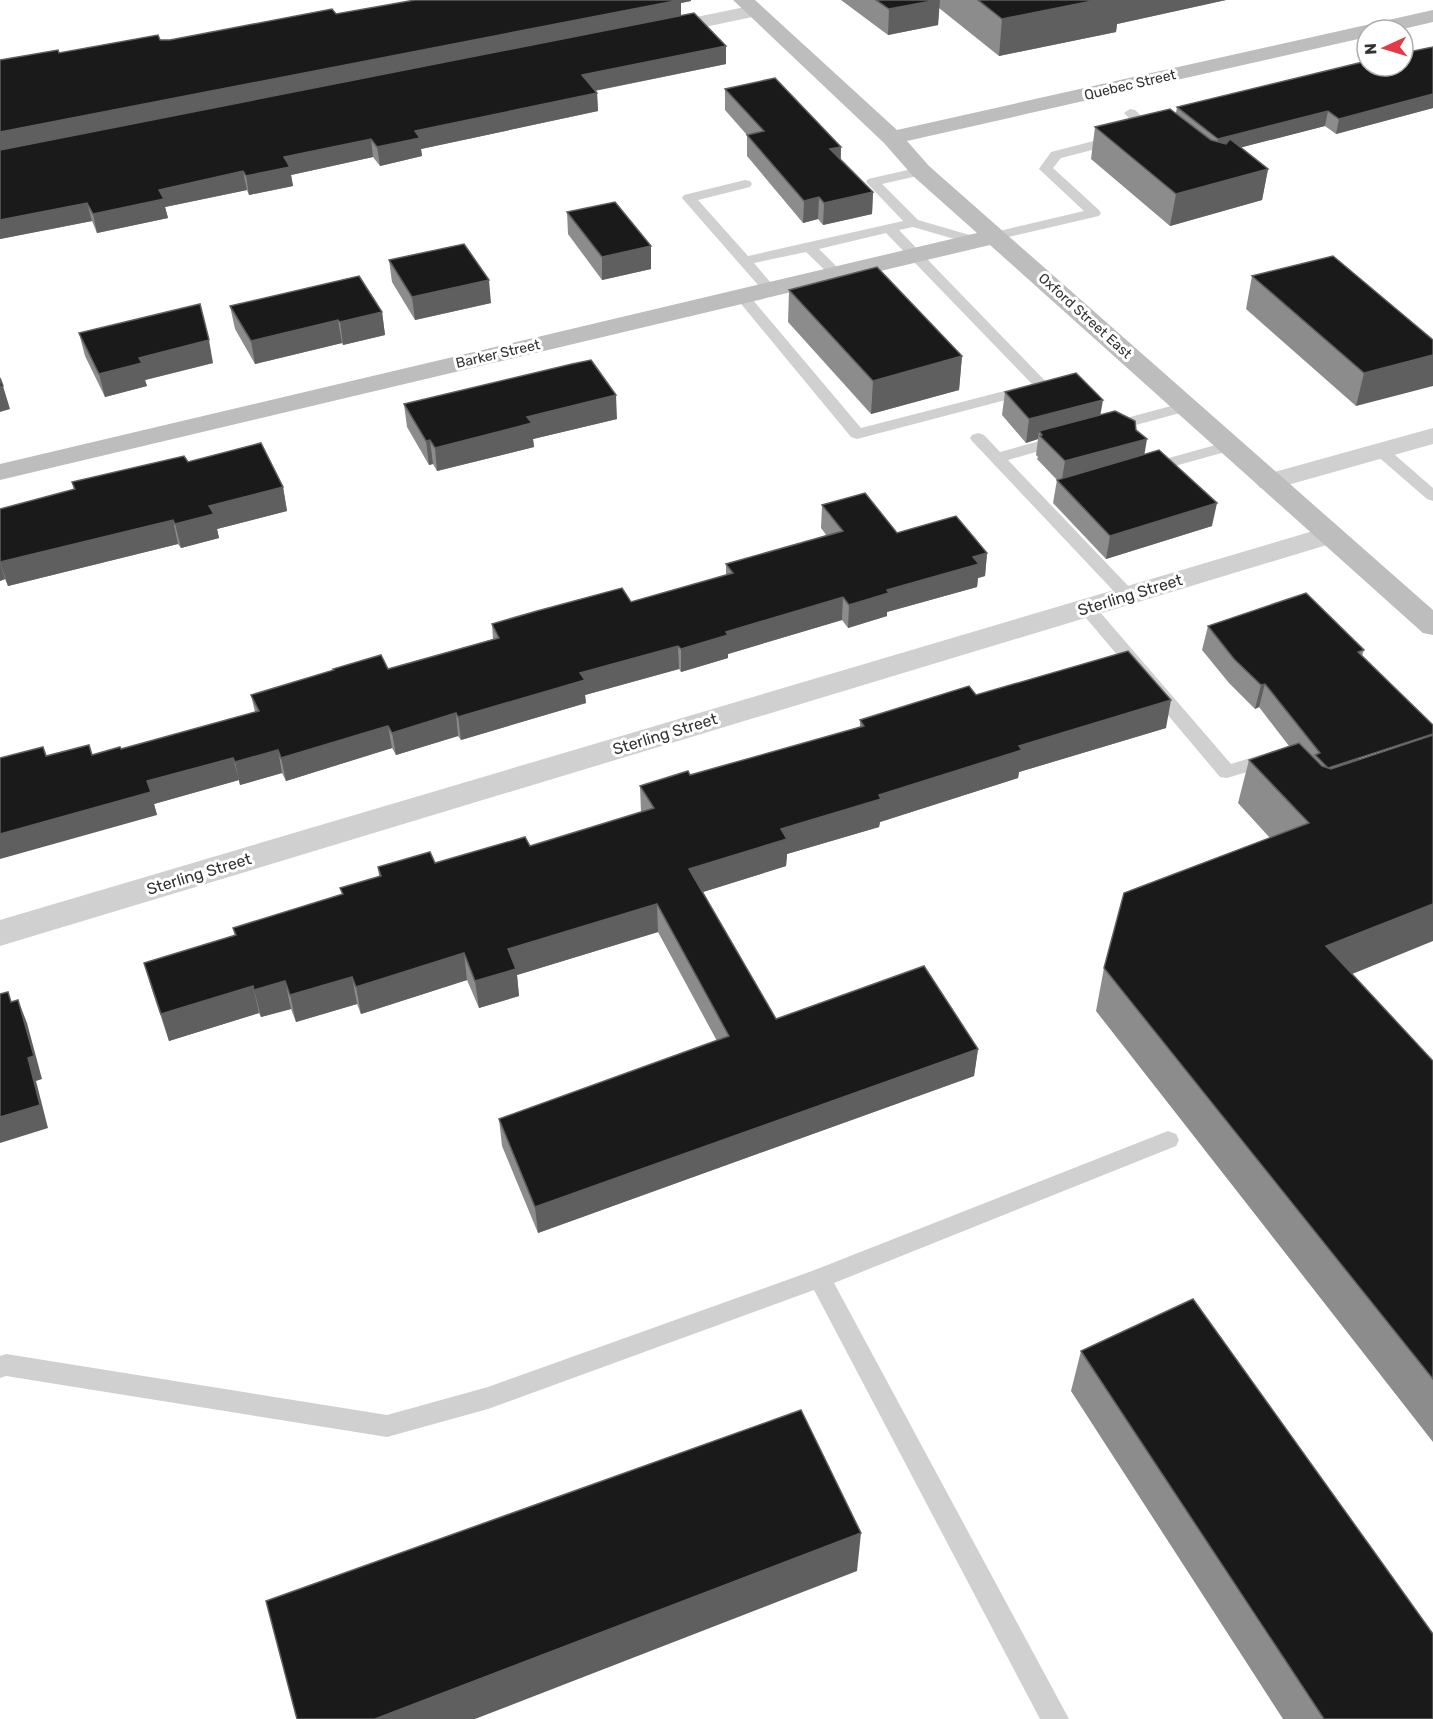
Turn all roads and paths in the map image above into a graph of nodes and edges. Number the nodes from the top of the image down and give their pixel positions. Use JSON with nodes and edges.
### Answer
{"nodes":[{"id":1,"x":749,"y":6,"type":"edge"},
{"id":2,"x":1433,"y":16,"type":"edge"},
{"id":3,"x":1415,"y":20,"type":"edge"},
{"id":4,"x":639,"y":34,"type":"edge"},
{"id":5,"x":1355,"y":34,"type":"edge"},
{"id":6,"x":1130,"y":113,"type":"dead end"},
{"id":7,"x":1149,"y":130,"type":"junction"},
{"id":8,"x":1166,"y":134,"type":"edge"},
{"id":9,"x":892,"y":138,"type":"junction"},
{"id":10,"x":921,"y":171,"type":"junction"},
{"id":11,"x":745,"y":184,"type":"dead end"},
{"id":12,"x":913,"y":223,"type":"junction"},
{"id":13,"x":889,"y":228,"type":"junction"},
{"id":14,"x":986,"y":238,"type":"junction"},
{"id":15,"x":809,"y":247,"type":"junction"},
{"id":16,"x":916,"y":255,"type":"junction"},
{"id":17,"x":745,"y":261,"type":"junction"},
{"id":18,"x":837,"y":274,"type":"junction"},
{"id":19,"x":770,"y":290,"type":"junction"},
{"id":20,"x":742,"y":296,"type":"junction"},
{"id":21,"x":1186,"y":407,"type":"junction"},
{"id":22,"x":1097,"y":430,"type":"edge"},
{"id":23,"x":1075,"y":436,"type":"edge"},
{"id":24,"x":1433,"y":436,"type":"edge"},
{"id":25,"x":978,"y":438,"type":"dead end"},
{"id":26,"x":1230,"y":446,"type":"junction"},
{"id":27,"x":1381,"y":451,"type":"junction"},
{"id":28,"x":997,"y":458,"type":"junction"},
{"id":29,"x":0,"y":472,"type":"edge"},
{"id":30,"x":1128,"y":474,"type":"edge"},
{"id":31,"x":1270,"y":482,"type":"junction"},
{"id":32,"x":1059,"y":493,"type":"edge"},
{"id":33,"x":1433,"y":496,"type":"edge"},
{"id":34,"x":1036,"y":499,"type":"junction"},
{"id":35,"x":1330,"y":535,"type":"junction"},
{"id":36,"x":1128,"y":596,"type":"junction"},
{"id":37,"x":1088,"y":608,"type":"junction"},
{"id":38,"x":1433,"y":626,"type":"edge"},
{"id":39,"x":1287,"y":772,"type":"edge"},
{"id":40,"x":0,"y":933,"type":"edge"},
{"id":41,"x":1168,"y":1140,"type":"dead end"},
{"id":42,"x":820,"y":1278,"type":"junction"},
{"id":43,"x":0,"y":1367,"type":"edge"},
{"id":44,"x":1055,"y":1719,"type":"edge"}],
"edges":[{"from":1,"to":4,"type":"street"},
{"from":1,"to":9,"type":"street","name":"Oxford Street East"},
{"from":2,"to":3,"type":"street"},
{"from":5,"to":9,"type":"street","name":"Quebec Street"},
{"from":6,"to":7,"type":"lane"},
{"from":7,"to":8,"type":"lane"},
{"from":7,"to":14,"type":"lane"},
{"from":9,"to":10,"type":"street","name":"Oxford Street East"},
{"from":10,"to":12,"type":"lane"},
{"from":10,"to":14,"type":"street","name":"Oxford Street East"},
{"from":11,"to":17,"type":"lane"},
{"from":12,"to":13,"type":"lane"},
{"from":12,"to":14,"type":"lane"},
{"from":13,"to":15,"type":"lane"},
{"from":13,"to":16,"type":"lane"},
{"from":14,"to":16,"type":"street","name":"Barker Street"},
{"from":14,"to":21,"type":"street","name":"Oxford Street East"},
{"from":15,"to":17,"type":"lane"},
{"from":15,"to":18,"type":"lane"},
{"from":16,"to":18,"type":"street","name":"Barker Street"},
{"from":16,"to":20,"type":"lane"},
{"from":17,"to":19,"type":"lane"},
{"from":18,"to":19,"type":"street","name":"Barker Street"},
{"from":19,"to":20,"type":"street","name":"Barker Street"},
{"from":20,"to":29,"type":"street","name":"Barker Street"},
{"from":21,"to":22,"type":"lane"},
{"from":21,"to":26,"type":"street","name":"Oxford Street East"},
{"from":23,"to":28,"type":"lane"},
{"from":24,"to":27,"type":"street"},
{"from":25,"to":28,"type":"lane"},
{"from":26,"to":30,"type":"lane"},
{"from":26,"to":31,"type":"street","name":"Oxford Street East"},
{"from":27,"to":31,"type":"street"},
{"from":27,"to":33,"type":"lane"},
{"from":28,"to":34,"type":"lane"},
{"from":31,"to":35,"type":"street","name":"Oxford Street East"},
{"from":32,"to":34,"type":"lane"},
{"from":34,"to":36,"type":"lane"},
{"from":35,"to":36,"type":"street","name":"Sterling Street"},
{"from":35,"to":38,"type":"street","name":"Oxford Street East"},
{"from":36,"to":37,"type":"street","name":"Sterling Street"},
{"from":37,"to":39,"type":"lane"},
{"from":37,"to":40,"type":"street","name":"Sterling Street"},
{"from":41,"to":42,"type":"lane"},
{"from":42,"to":43,"type":"lane"},
{"from":42,"to":44,"type":"lane"}]}
